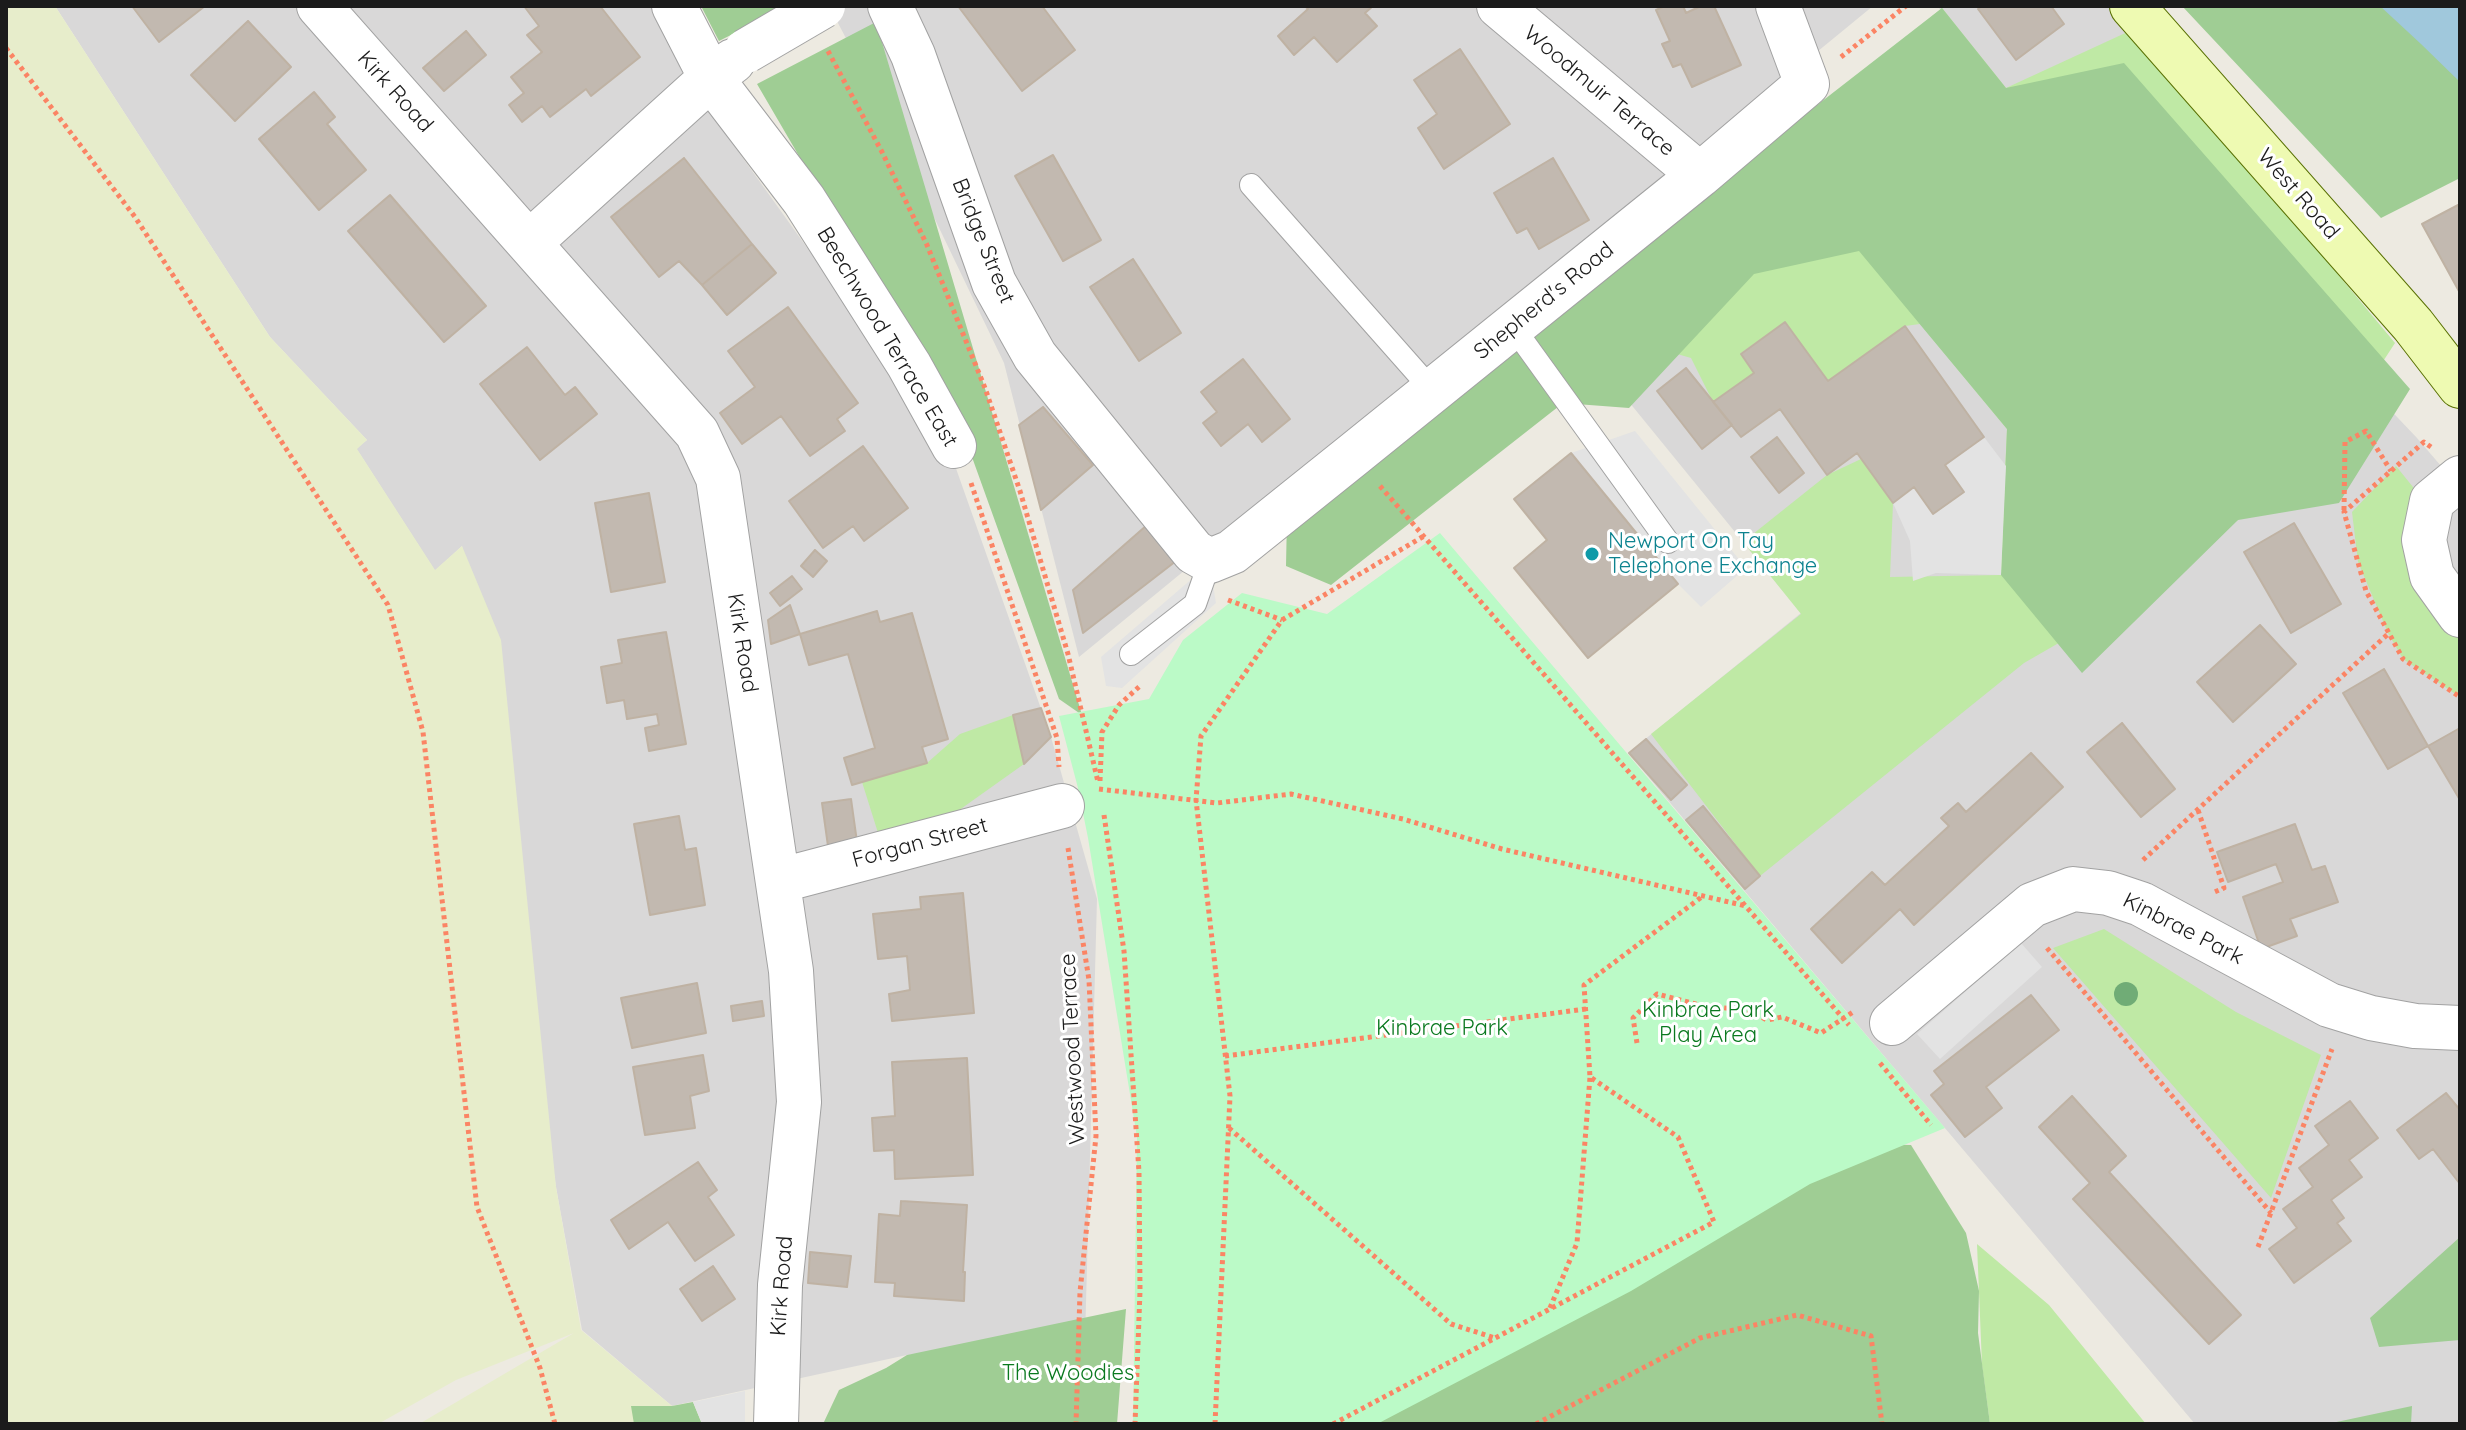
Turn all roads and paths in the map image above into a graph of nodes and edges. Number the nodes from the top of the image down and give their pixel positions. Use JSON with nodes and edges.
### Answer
{"nodes":[{"id":1,"x":319,"y":6,"type":"edge"},
{"id":2,"x":674,"y":6,"type":"edge"},
{"id":3,"x":890,"y":6,"type":"edge"},
{"id":4,"x":1499,"y":6,"type":"edge"},
{"id":5,"x":1778,"y":6,"type":"edge"},
{"id":6,"x":1906,"y":6,"type":"edge"},
{"id":7,"x":2132,"y":6,"type":"edge"},
{"id":8,"x":823,"y":24,"type":"edge"},
{"id":9,"x":6,"y":48,"type":"edge"},
{"id":10,"x":711,"y":78,"type":"junction"},
{"id":11,"x":1807,"y":84,"type":"junction"},
{"id":12,"x":1700,"y":175,"type":"junction"},
{"id":13,"x":1251,"y":185,"type":"dead end"},
{"id":14,"x":529,"y":243,"type":"junction"},
{"id":15,"x":1513,"y":327,"type":"junction"},
{"id":16,"x":2460,"y":386,"type":"edge"},
{"id":17,"x":1433,"y":391,"type":"junction"},
{"id":18,"x":954,"y":446,"type":"joint"},
{"id":19,"x":1353,"y":455,"type":"junction"},
{"id":20,"x":2448,"y":465,"type":"edge"},
{"id":21,"x":2391,"y":471,"type":"junction"},
{"id":22,"x":2344,"y":512,"type":"junction"},
{"id":23,"x":1424,"y":536,"type":"junction"},
{"id":24,"x":1668,"y":542,"type":"dead end"},
{"id":25,"x":1219,"y":580,"type":"junction"},
{"id":26,"x":2460,"y":615,"type":"edge"},
{"id":27,"x":1282,"y":620,"type":"junction"},
{"id":28,"x":2389,"y":633,"type":"junction"},
{"id":29,"x":1131,"y":654,"type":"dead end"},
{"id":30,"x":2460,"y":697,"type":"edge"},
{"id":31,"x":1081,"y":797,"type":"junction"},
{"id":32,"x":1196,"y":800,"type":"junction"},
{"id":33,"x":2198,"y":810,"type":"junction"},
{"id":34,"x":778,"y":881,"type":"junction"},
{"id":35,"x":2108,"y":893,"type":"junction"},
{"id":36,"x":1703,"y":896,"type":"junction"},
{"id":37,"x":1746,"y":906,"type":"junction"},
{"id":38,"x":2159,"y":914,"type":"junction"},
{"id":39,"x":2020,"y":915,"type":"junction"},
{"id":40,"x":1586,"y":1009,"type":"junction"},
{"id":41,"x":2346,"y":1010,"type":"junction"},
{"id":42,"x":1844,"y":1019,"type":"junction"},
{"id":43,"x":2460,"y":1028,"type":"edge"},
{"id":44,"x":1873,"y":1036,"type":"junction"},
{"id":45,"x":1637,"y":1043,"type":"dead end"},
{"id":46,"x":1225,"y":1056,"type":"junction"},
{"id":47,"x":1590,"y":1077,"type":"junction"},
{"id":48,"x":1931,"y":1125,"type":"dead end"},
{"id":49,"x":1228,"y":1128,"type":"junction"},
{"id":50,"x":2271,"y":1213,"type":"junction"},
{"id":51,"x":2258,"y":1247,"type":"dead end"},
{"id":52,"x":1550,"y":1309,"type":"junction"},
{"id":53,"x":1495,"y":1338,"type":"junction"},
{"id":54,"x":555,"y":1424,"type":"edge"},
{"id":55,"x":776,"y":1424,"type":"edge"},
{"id":56,"x":1076,"y":1424,"type":"edge"},
{"id":57,"x":1135,"y":1424,"type":"edge"},
{"id":58,"x":1215,"y":1424,"type":"edge"},
{"id":59,"x":1333,"y":1424,"type":"edge"},
{"id":60,"x":1536,"y":1424,"type":"edge"},
{"id":61,"x":1882,"y":1424,"type":"edge"}],
"edges":[{"from":1,"to":14,"type":"street","name":"Kirk Road"},
{"from":2,"to":10,"type":"street","name":"Beechwood Terrace East"},
{"from":3,"to":25,"type":"street","name":"Bridge Street"},
{"from":4,"to":12,"type":"street","name":"Woodmuir Terrace"},
{"from":5,"to":11,"type":"street"},
{"from":6,"to":11,"type":"path"},
{"from":7,"to":16,"type":"main road","name":"West Road"},
{"from":8,"to":10,"type":"street","bridge":true},
{"from":8,"to":31,"type":"path"},
{"from":9,"to":54,"type":"path"},
{"from":10,"to":14,"type":"street"},
{"from":10,"to":18,"type":"street","name":"Beechwood Terrace East"},
{"from":11,"to":12,"type":"street","name":"Shepherd's Road"},
{"from":12,"to":15,"type":"street","name":"Shepherd's Road"},
{"from":13,"to":17,"type":"lane"},
{"from":14,"to":34,"type":"street","name":"Kirk Road"},
{"from":15,"to":17,"type":"street","name":"Shepherd's Road"},
{"from":15,"to":24,"type":"lane"},
{"from":17,"to":19,"type":"street","name":"Shepherd's Road"},
{"from":18,"to":31,"type":"path","name":"Beechwood Terrace East"},
{"from":19,"to":23,"type":"path"},
{"from":19,"to":25,"type":"street","name":"Shepherd's Road"},
{"from":20,"to":21,"type":"path"},
{"from":20,"to":26,"type":"street"},
{"from":21,"to":22,"type":"path"},
{"from":21,"to":22,"type":"path"},
{"from":22,"to":28,"type":"path"},
{"from":23,"to":27,"type":"path"},
{"from":23,"to":37,"type":"path"},
{"from":25,"to":27,"type":"path"},
{"from":25,"to":29,"type":"lane"},
{"from":27,"to":32,"type":"path"},
{"from":28,"to":30,"type":"path"},
{"from":28,"to":33,"type":"path"},
{"from":31,"to":32,"type":"path"},
{"from":31,"to":34,"type":"street","name":"Forgan Street"},
{"from":31,"to":56,"type":"path","name":"Westwood Terrace"},
{"from":31,"to":57,"type":"path"},
{"from":32,"to":36,"type":"path"},
{"from":32,"to":46,"type":"path"},
{"from":33,"to":35,"type":"path"},
{"from":33,"to":38,"type":"path"},
{"from":34,"to":55,"type":"street","name":"Kirk Road"},
{"from":35,"to":38,"type":"street","name":"Kinbrae Park"},
{"from":35,"to":39,"type":"street","name":"Kinbrae Park"},
{"from":36,"to":37,"type":"path"},
{"from":36,"to":40,"type":"path"},
{"from":37,"to":42,"type":"path"},
{"from":38,"to":41,"type":"street","name":"Kinbrae Park"},
{"from":39,"to":44,"type":"street","name":"Kinbrae Park"},
{"from":39,"to":50,"type":"path"},
{"from":40,"to":46,"type":"path"},
{"from":40,"to":47,"type":"path"},
{"from":41,"to":43,"type":"street","name":"Kinbrae Park"},
{"from":41,"to":50,"type":"path"},
{"from":42,"to":44,"type":"path"},
{"from":42,"to":44,"type":"path"},
{"from":42,"to":45,"type":"path"},
{"from":44,"to":48,"type":"path"},
{"from":46,"to":49,"type":"path"},
{"from":47,"to":52,"type":"path"},
{"from":47,"to":52,"type":"path"},
{"from":49,"to":53,"type":"path"},
{"from":49,"to":58,"type":"path"},
{"from":50,"to":51,"type":"path"},
{"from":52,"to":53,"type":"path"},
{"from":53,"to":59,"type":"path"},
{"from":60,"to":61,"type":"path"}]}
